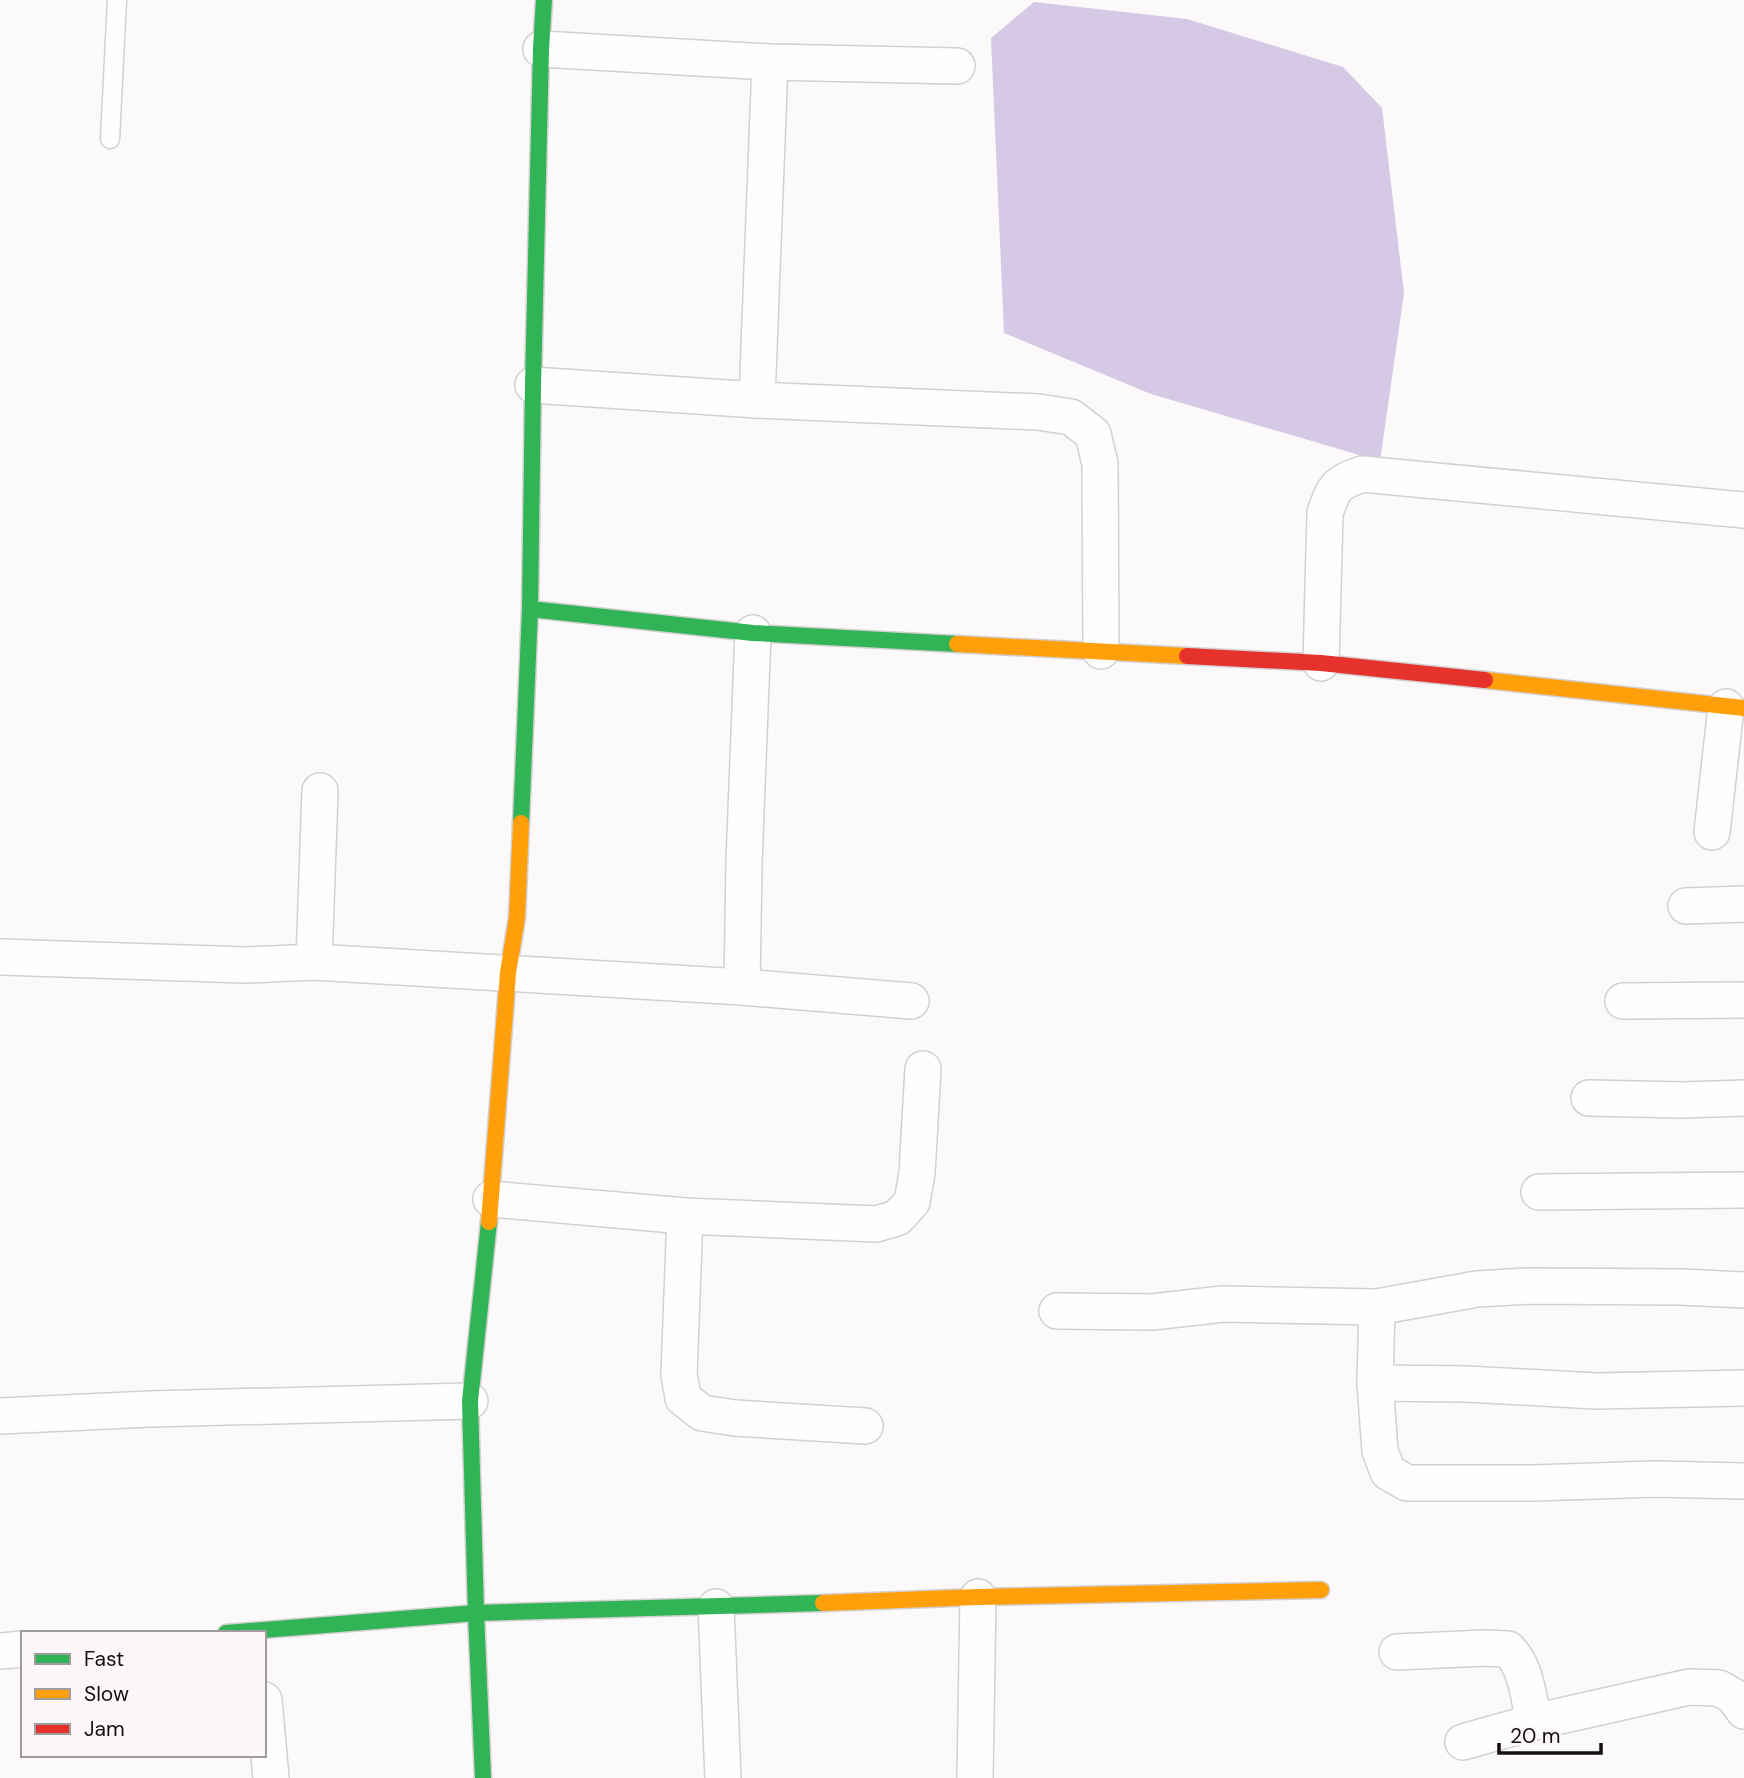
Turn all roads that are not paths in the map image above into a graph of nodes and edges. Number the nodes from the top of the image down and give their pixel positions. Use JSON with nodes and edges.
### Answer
{"nodes":[{"id":1,"x":117,"y":0,"type":"edge"},
{"id":2,"x":544,"y":0,"type":"edge"},
{"id":3,"x":541,"y":49,"type":"junction"},
{"id":4,"x":770,"y":62,"type":"junction"},
{"id":5,"x":957,"y":66,"type":"dead end"},
{"id":6,"x":110,"y":139,"type":"dead end"},
{"id":7,"x":533,"y":385,"type":"junction"},
{"id":8,"x":757,"y":400,"type":"junction"},
{"id":9,"x":1744,"y":510,"type":"edge"},
{"id":10,"x":530,"y":609,"type":"junction"},
{"id":11,"x":753,"y":633,"type":"junction"},
{"id":12,"x":1101,"y":650,"type":"junction"},
{"id":13,"x":1321,"y":663,"type":"junction"},
{"id":14,"x":1735,"y":708,"type":"edge"},
{"id":15,"x":320,"y":791,"type":"dead end"},
{"id":16,"x":1712,"y":832,"type":"dead end"},
{"id":17,"x":1744,"y":904,"type":"edge"},
{"id":18,"x":1686,"y":906,"type":"dead end"},
{"id":19,"x":0,"y":957,"type":"edge"},
{"id":20,"x":314,"y":962,"type":"junction"},
{"id":21,"x":508,"y":973,"type":"junction"},
{"id":22,"x":742,"y":986,"type":"junction"},
{"id":23,"x":1744,"y":1000,"type":"edge"},
{"id":24,"x":911,"y":1001,"type":"dead end"},
{"id":25,"x":1623,"y":1001,"type":"dead end"},
{"id":26,"x":923,"y":1069,"type":"dead end"},
{"id":27,"x":1589,"y":1098,"type":"dead end"},
{"id":28,"x":1744,"y":1098,"type":"edge"},
{"id":29,"x":1744,"y":1190,"type":"edge"},
{"id":30,"x":1539,"y":1192,"type":"dead end"},
{"id":31,"x":491,"y":1199,"type":"junction"},
{"id":32,"x":685,"y":1216,"type":"junction"},
{"id":33,"x":1744,"y":1290,"type":"edge"},
{"id":34,"x":1377,"y":1307,"type":"junction"},
{"id":35,"x":1057,"y":1311,"type":"dead end"},
{"id":36,"x":1375,"y":1383,"type":"junction"},
{"id":37,"x":1744,"y":1388,"type":"edge"},
{"id":38,"x":470,"y":1401,"type":"junction"},
{"id":39,"x":0,"y":1416,"type":"edge"},
{"id":40,"x":865,"y":1426,"type":"dead end"},
{"id":41,"x":1744,"y":1481,"type":"edge"},
{"id":42,"x":1321,"y":1590,"type":"dead end"},
{"id":43,"x":978,"y":1597,"type":"junction"},
{"id":44,"x":716,"y":1607,"type":"junction"},
{"id":45,"x":476,"y":1613,"type":"junction"},
{"id":46,"x":258,"y":1631,"type":"edge"},
{"id":47,"x":21,"y":1649,"type":"edge"},
{"id":48,"x":0,"y":1651,"type":"edge"},
{"id":49,"x":1397,"y":1651,"type":"dead end"},
{"id":50,"x":1744,"y":1711,"type":"edge"},
{"id":51,"x":266,"y":1722,"type":"edge"},
{"id":52,"x":1534,"y":1722,"type":"junction"},
{"id":53,"x":1463,"y":1742,"type":"dead end"},
{"id":54,"x":271,"y":1778,"type":"edge"},
{"id":55,"x":483,"y":1778,"type":"edge"},
{"id":56,"x":723,"y":1778,"type":"edge"},
{"id":57,"x":975,"y":1778,"type":"edge"}],
"edges":[{"from":1,"to":6,"type":"lane"},
{"from":2,"to":3,"type":"street"},
{"from":3,"to":4,"type":"street"},
{"from":3,"to":7,"type":"street"},
{"from":4,"to":5,"type":"street"},
{"from":4,"to":8,"type":"street"},
{"from":7,"to":8,"type":"street"},
{"from":7,"to":10,"type":"street"},
{"from":8,"to":12,"type":"street"},
{"from":9,"to":13,"type":"street"},
{"from":10,"to":11,"type":"street"},
{"from":10,"to":21,"type":"street"},
{"from":11,"to":12,"type":"street"},
{"from":11,"to":22,"type":"street"},
{"from":12,"to":13,"type":"street"},
{"from":13,"to":14,"type":"street"},
{"from":14,"to":16,"type":"street"},
{"from":15,"to":20,"type":"street"},
{"from":17,"to":18,"type":"street"},
{"from":19,"to":20,"type":"street"},
{"from":20,"to":21,"type":"street"},
{"from":21,"to":22,"type":"street"},
{"from":21,"to":31,"type":"street"},
{"from":22,"to":24,"type":"street"},
{"from":23,"to":25,"type":"street"},
{"from":26,"to":32,"type":"street"},
{"from":27,"to":28,"type":"street"},
{"from":29,"to":30,"type":"street"},
{"from":31,"to":32,"type":"street"},
{"from":31,"to":38,"type":"street"},
{"from":32,"to":40,"type":"street"},
{"from":33,"to":34,"type":"street"},
{"from":34,"to":35,"type":"street"},
{"from":34,"to":36,"type":"street"},
{"from":36,"to":37,"type":"street"},
{"from":36,"to":41,"type":"street"},
{"from":38,"to":39,"type":"street"},
{"from":38,"to":45,"type":"street"},
{"from":42,"to":43,"type":"street"},
{"from":43,"to":44,"type":"street"},
{"from":43,"to":57,"type":"street"},
{"from":44,"to":45,"type":"street"},
{"from":44,"to":56,"type":"street"},
{"from":45,"to":46,"type":"street"},
{"from":45,"to":55,"type":"street"},
{"from":47,"to":48,"type":"street"},
{"from":49,"to":52,"type":"street"},
{"from":50,"to":52,"type":"street"},
{"from":51,"to":54,"type":"street"},
{"from":52,"to":53,"type":"street"}]}
